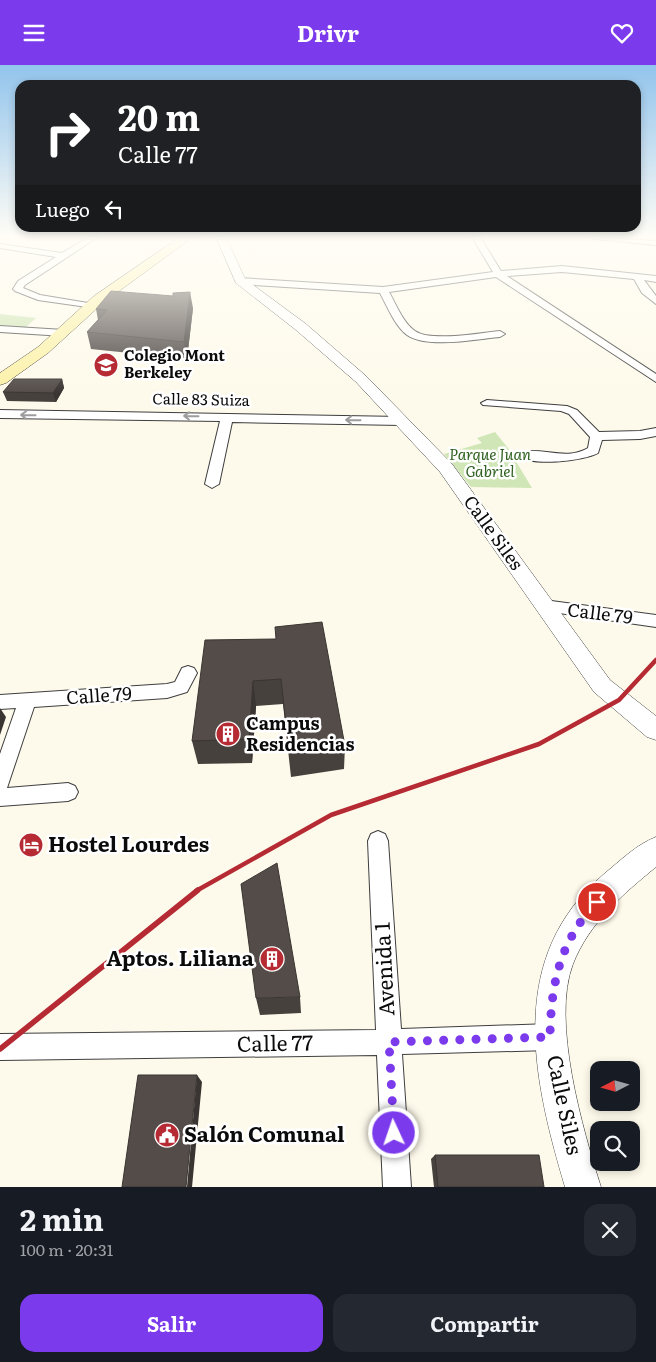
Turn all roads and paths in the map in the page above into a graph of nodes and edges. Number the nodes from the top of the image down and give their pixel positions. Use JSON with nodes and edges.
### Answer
{"nodes":[{"id":1,"x":20,"y":289,"type":"edge"},
{"id":2,"x":114,"y":289,"type":"edge"},
{"id":3,"x":251,"y":289,"type":"edge"},
{"id":4,"x":373,"y":289,"type":"edge"},
{"id":5,"x":388,"y":289,"type":"edge"},
{"id":6,"x":521,"y":289,"type":"edge"},
{"id":7,"x":644,"y":289,"type":"edge"},
{"id":8,"x":383,"y":290,"type":"junction"},
{"id":9,"x":656,"y":301,"type":"edge"},
{"id":10,"x":91,"y":306,"type":"junction"},
{"id":11,"x":0,"y":329,"type":"edge"},
{"id":12,"x":64,"y":333,"type":"junction"},
{"id":13,"x":500,"y":334,"type":"dead end"},
{"id":14,"x":656,"y":379,"type":"edge"},
{"id":15,"x":0,"y":380,"type":"edge"},
{"id":16,"x":488,"y":403,"type":"dead end"},
{"id":17,"x":0,"y":414,"type":"edge"},
{"id":18,"x":227,"y":417,"type":"junction"},
{"id":19,"x":402,"y":421,"type":"junction"},
{"id":20,"x":656,"y":432,"type":"edge"},
{"id":21,"x":596,"y":436,"type":"junction"},
{"id":22,"x":525,"y":455,"type":"dead end"},
{"id":23,"x":212,"y":484,"type":"dead end"},
{"id":24,"x":544,"y":606,"type":"junction"},
{"id":25,"x":656,"y":621,"type":"edge"},
{"id":26,"x":188,"y":673,"type":"dead end"},
{"id":27,"x":27,"y":701,"type":"junction"},
{"id":28,"x":0,"y":702,"type":"edge"},
{"id":29,"x":656,"y":730,"type":"edge"},
{"id":30,"x":0,"y":783,"type":"edge"},
{"id":31,"x":68,"y":792,"type":"dead end"},
{"id":32,"x":0,"y":797,"type":"edge"},
{"id":33,"x":378,"y":841,"type":"dead end"},
{"id":34,"x":656,"y":850,"type":"edge"},
{"id":35,"x":550,"y":1037,"type":"junction"},
{"id":36,"x":389,"y":1042,"type":"junction"},
{"id":37,"x":0,"y":1049,"type":"edge"},
{"id":38,"x":397,"y":1187,"type":"edge"},
{"id":39,"x":583,"y":1187,"type":"edge"}],
"edges":[{"from":1,"to":10,"type":"street"},
{"from":2,"to":10,"type":"main road"},
{"from":3,"to":19,"type":"street","name":"Calle Siles"},
{"from":4,"to":8,"type":"street"},
{"from":5,"to":8,"type":"street"},
{"from":6,"to":14,"type":"street"},
{"from":7,"to":9,"type":"street"},
{"from":8,"to":13,"type":"street"},
{"from":10,"to":12,"type":"main road"},
{"from":11,"to":12,"type":"street"},
{"from":12,"to":15,"type":"main road"},
{"from":16,"to":21,"type":"street"},
{"from":18,"to":17,"type":"street","name":"Calle 83 Suiza","one_way":true},
{"from":19,"to":18,"type":"street","name":"Calle 83 Suiza","one_way":true},
{"from":18,"to":23,"type":"street"},
{"from":19,"to":24,"type":"street","name":"Calle Siles"},
{"from":20,"to":21,"type":"street"},
{"from":21,"to":22,"type":"street"},
{"from":24,"to":25,"type":"street","name":"Calle 79"},
{"from":24,"to":29,"type":"street","name":"Calle Siles"},
{"from":26,"to":27,"type":"street","name":"Calle 79"},
{"from":27,"to":28,"type":"street","name":"Calle 79"},
{"from":27,"to":30,"type":"street"},
{"from":31,"to":32,"type":"street"},
{"from":33,"to":36,"type":"street","name":"Avenida 1"},
{"from":34,"to":35,"type":"street","name":"Calle Siles"},
{"from":35,"to":36,"type":"street","name":"Calle 77"},
{"from":35,"to":39,"type":"street","name":"Calle Siles"},
{"from":36,"to":37,"type":"street","name":"Calle 77"},
{"from":36,"to":38,"type":"street","name":"Avenida 1"}]}
